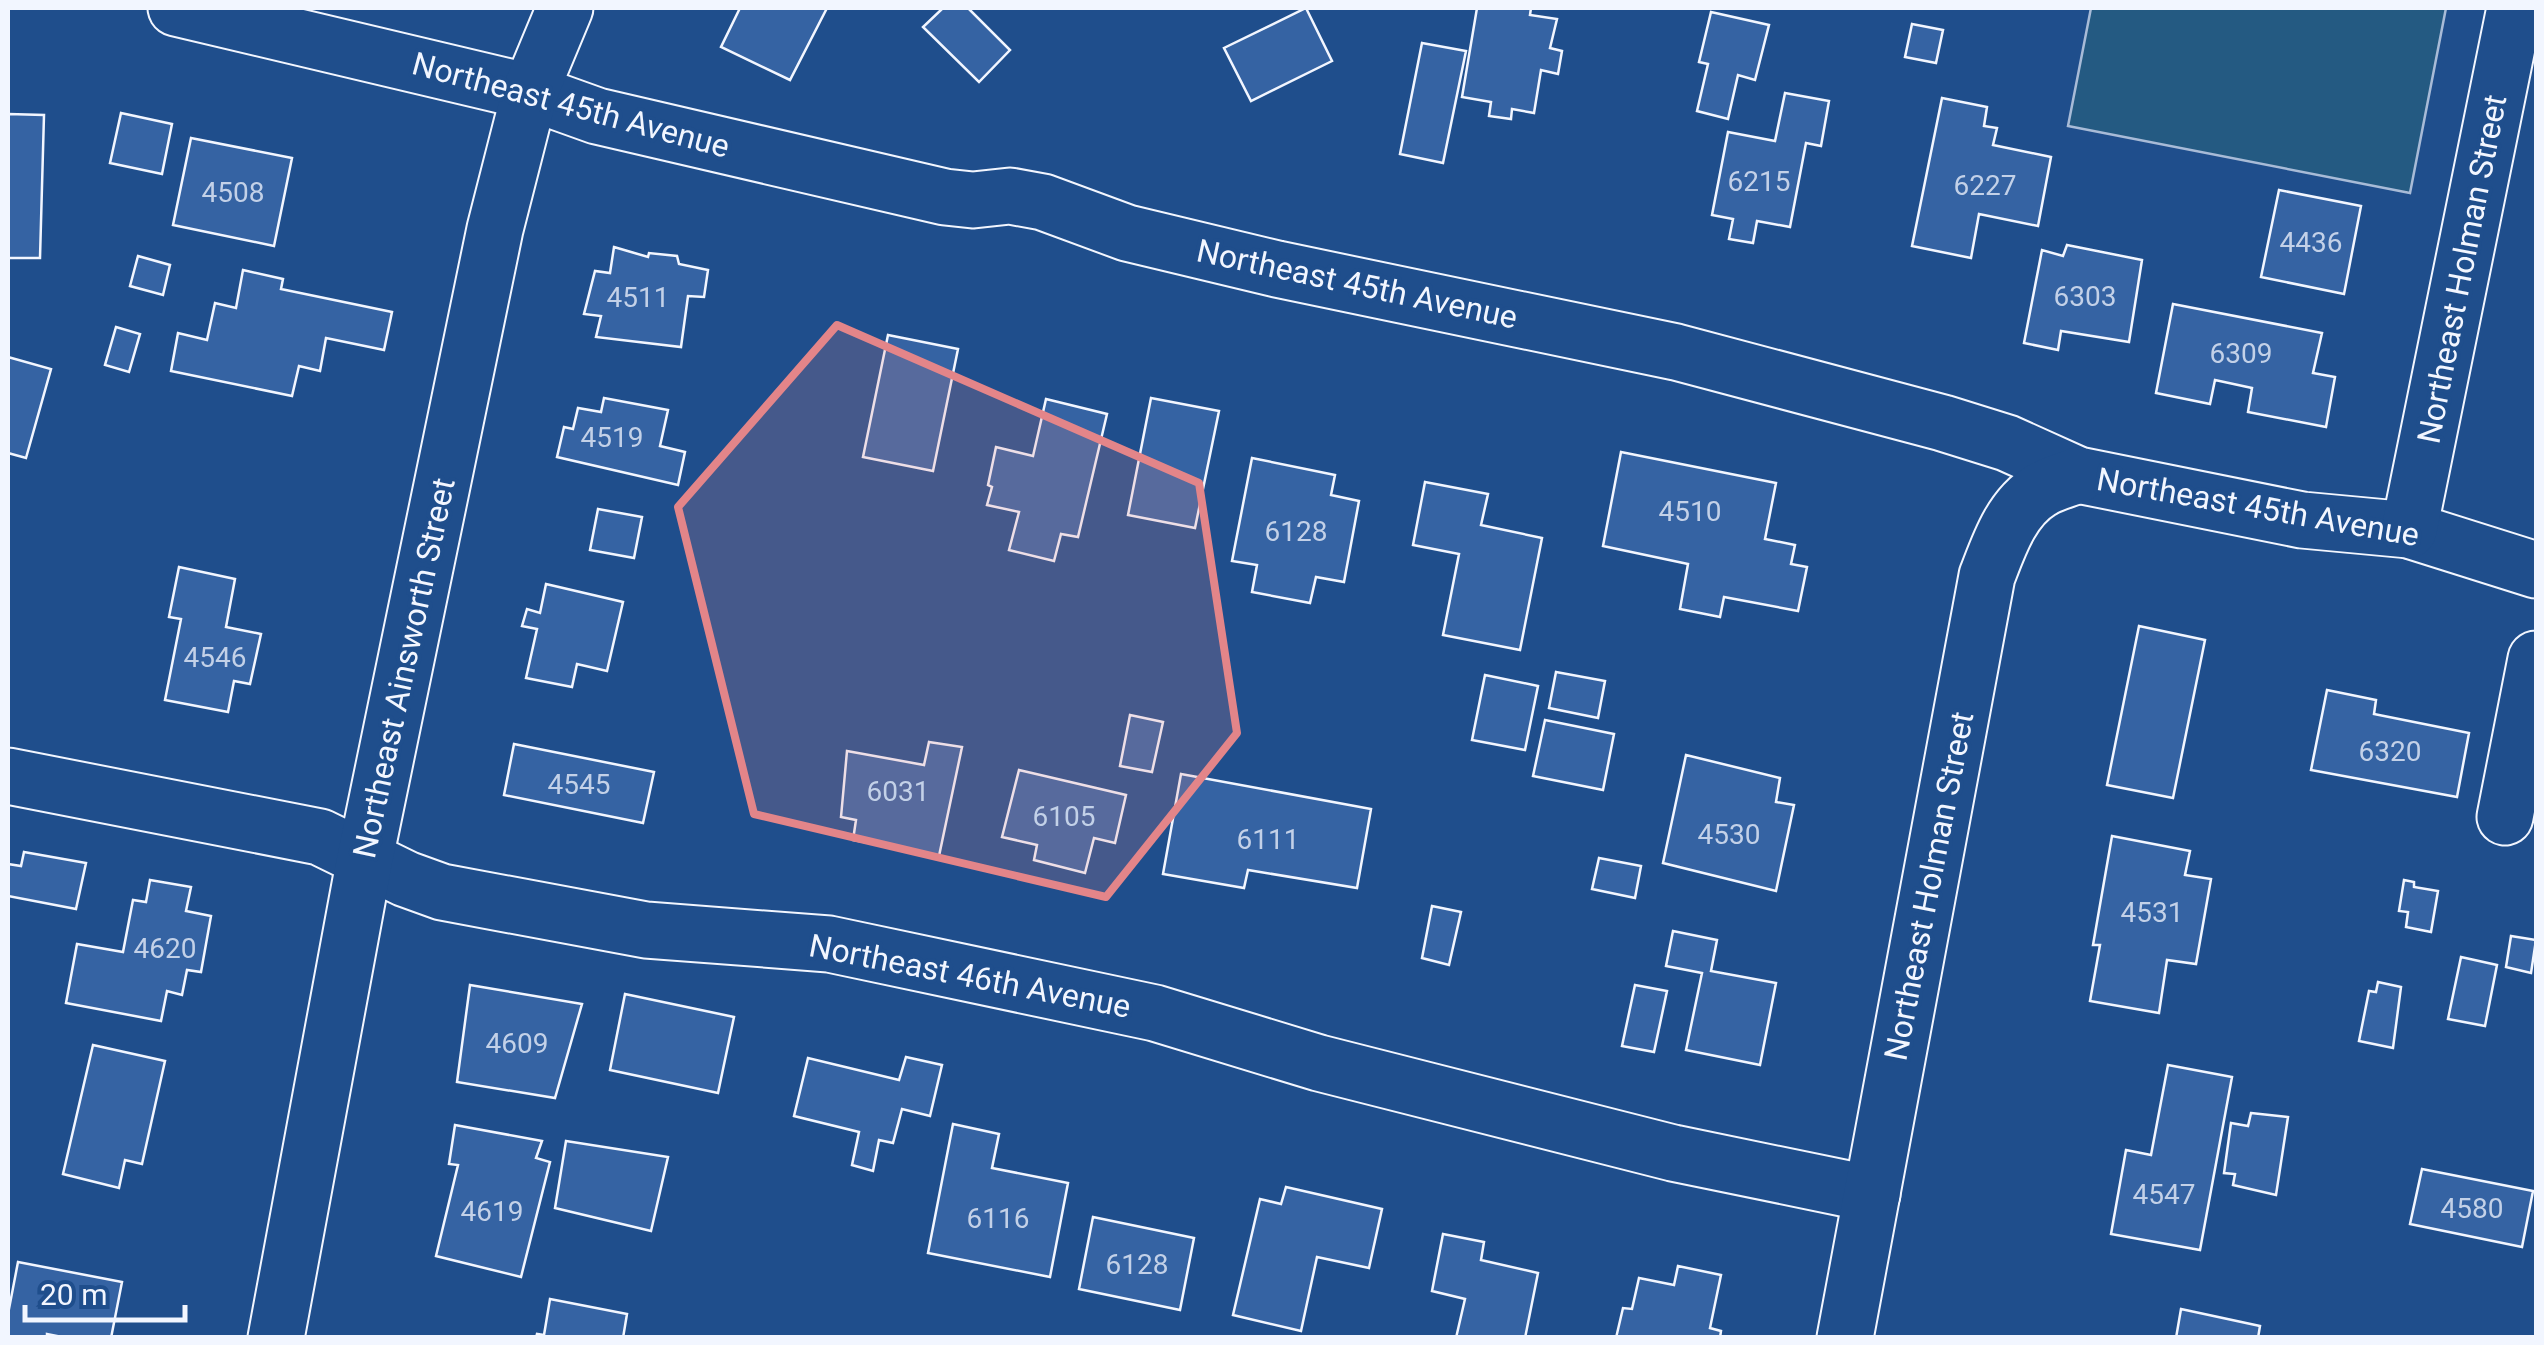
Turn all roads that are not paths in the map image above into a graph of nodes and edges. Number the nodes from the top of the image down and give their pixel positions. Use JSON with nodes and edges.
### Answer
{"nodes":[{"id":1,"x":176,"y":8,"type":"edge"},
{"id":2,"x":564,"y":8,"type":"edge"},
{"id":3,"x":2516,"y":8,"type":"edge"},
{"id":4,"x":530,"y":92,"type":"junction"},
{"id":5,"x":2078,"y":475,"type":"junction"},
{"id":6,"x":2409,"y":530,"type":"junction"},
{"id":7,"x":2536,"y":570,"type":"edge"},
{"id":8,"x":2536,"y":659,"type":"edge"},
{"id":9,"x":8,"y":776,"type":"edge"},
{"id":10,"x":2504,"y":817,"type":"dead end"},
{"id":11,"x":364,"y":858,"type":"junction"},
{"id":12,"x":1872,"y":1194,"type":"junction"},
{"id":13,"x":276,"y":1338,"type":"edge"},
{"id":14,"x":1846,"y":1338,"type":"edge"}],
"edges":[{"from":1,"to":4,"type":"street","name":"Northeast 45th Avenue"},
{"from":2,"to":4,"type":"street","name":"Northeast Ainsworth Street"},
{"from":3,"to":6,"type":"street","name":"Northeast Holman Street"},
{"from":4,"to":5,"type":"street","name":"Northeast 45th Avenue"},
{"from":4,"to":11,"type":"street","name":"Northeast Ainsworth Street"},
{"from":5,"to":6,"type":"street","name":"Northeast 45th Avenue"},
{"from":5,"to":12,"type":"street","name":"Northeast Holman Street"},
{"from":6,"to":7,"type":"street","name":"Northeast 45th Avenue"},
{"from":8,"to":10,"type":"street"},
{"from":9,"to":11,"type":"street","name":"Northeast 46th Avenue"},
{"from":11,"to":12,"type":"street","name":"Northeast 46th Avenue"},
{"from":11,"to":13,"type":"street","name":"Northeast Ainsworth Street"},
{"from":12,"to":14,"type":"street","name":"Northeast Holman Street"}]}
